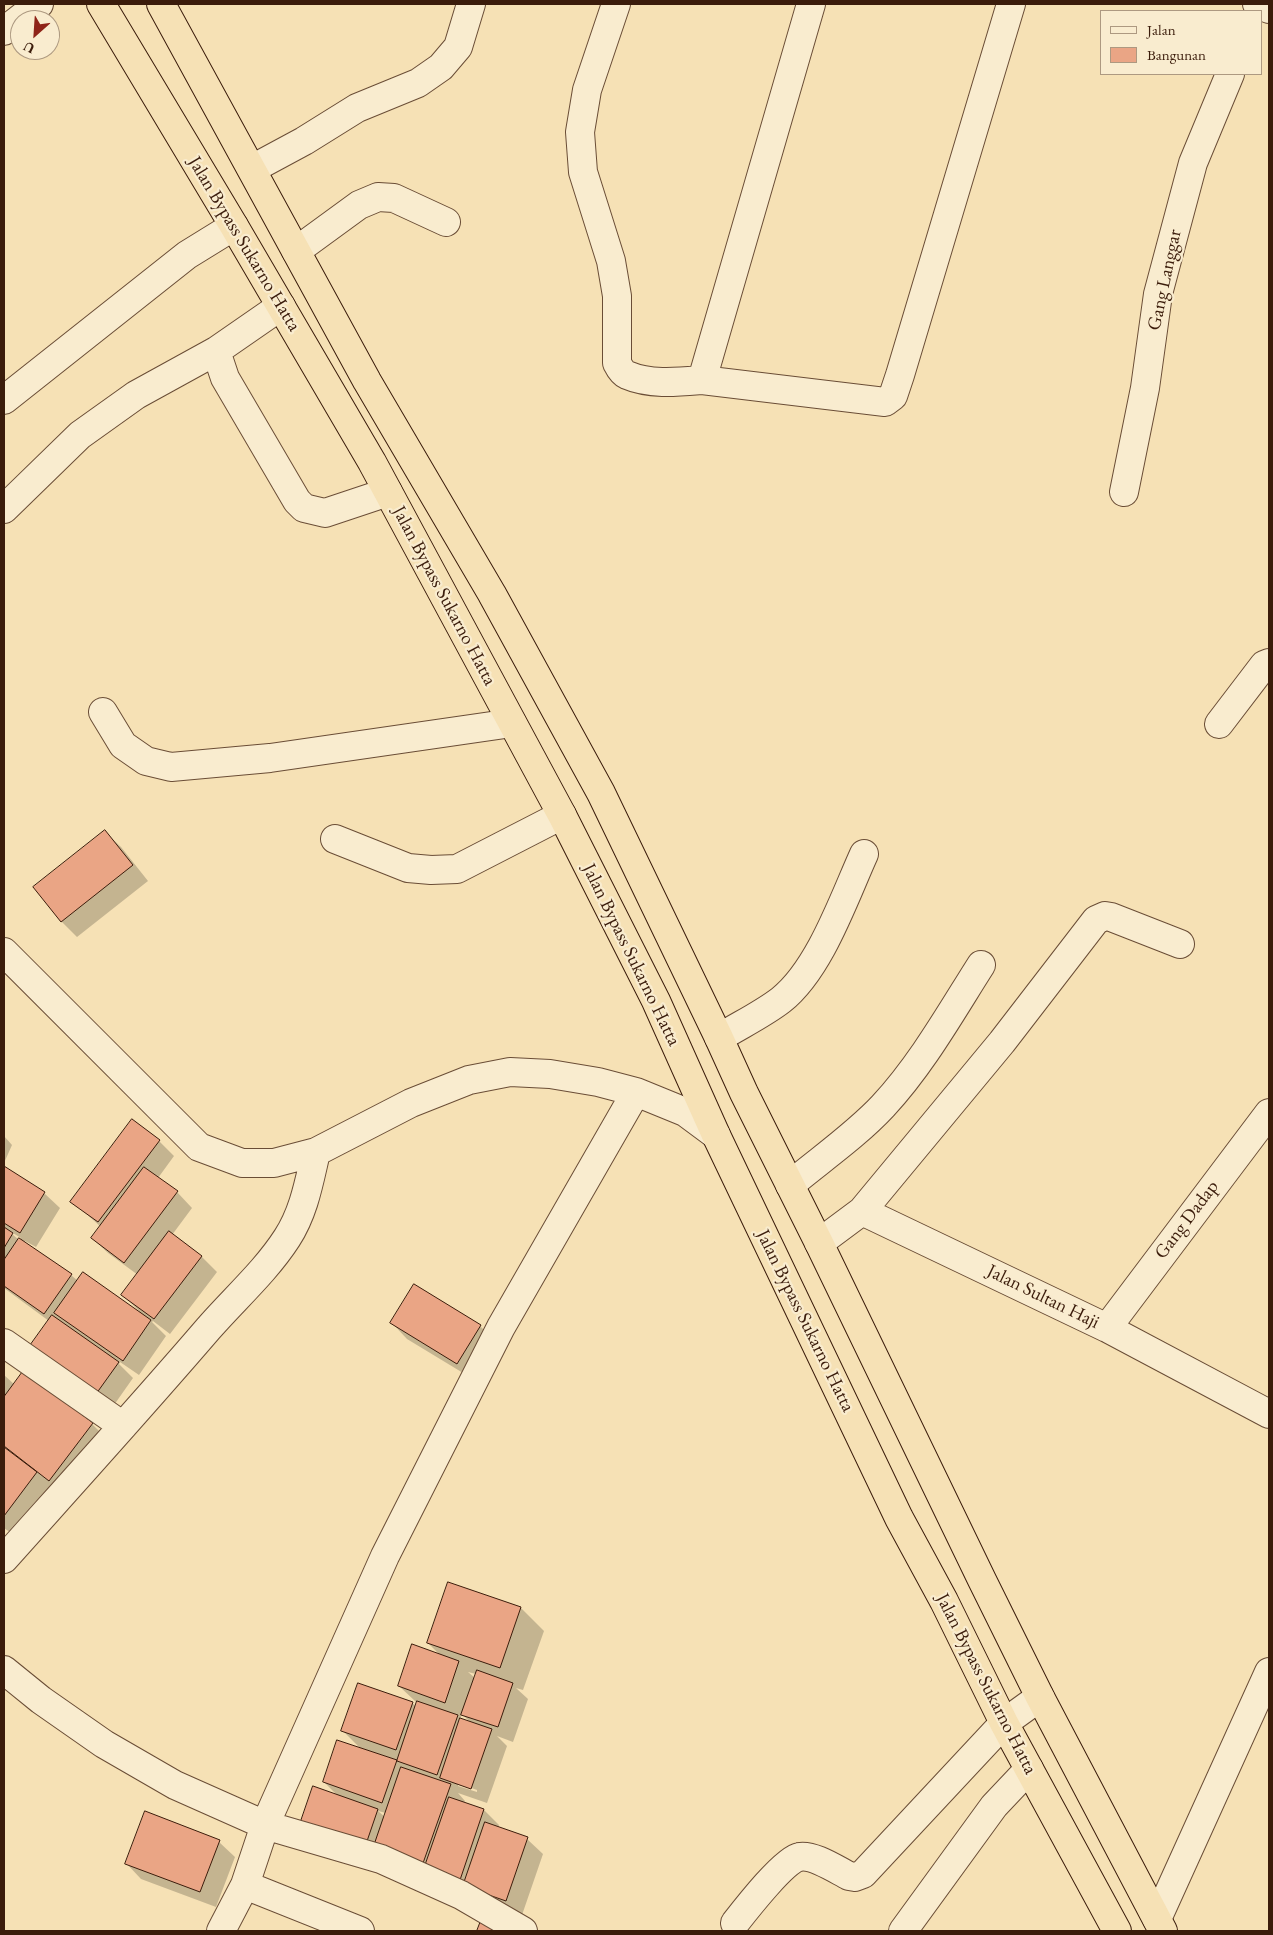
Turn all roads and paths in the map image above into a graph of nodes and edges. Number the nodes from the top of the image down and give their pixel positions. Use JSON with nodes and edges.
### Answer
{"nodes":[{"id":1,"x":39,"y":4,"type":"edge"},
{"id":2,"x":101,"y":4,"type":"edge"},
{"id":3,"x":161,"y":4,"type":"edge"},
{"id":4,"x":471,"y":4,"type":"edge"},
{"id":5,"x":616,"y":4,"type":"edge"},
{"id":6,"x":811,"y":4,"type":"edge"},
{"id":7,"x":1011,"y":4,"type":"edge"},
{"id":8,"x":4,"y":31,"type":"edge"},
{"id":9,"x":1230,"y":75,"type":"edge"},
{"id":10,"x":252,"y":169,"type":"junction"},
{"id":11,"x":446,"y":222,"type":"dead end"},
{"id":12,"x":234,"y":226,"type":"junction"},
{"id":13,"x":296,"y":251,"type":"junction"},
{"id":14,"x":281,"y":306,"type":"junction"},
{"id":15,"x":216,"y":351,"type":"junction"},
{"id":16,"x":702,"y":380,"type":"junction"},
{"id":17,"x":4,"y":400,"type":"edge"},
{"id":18,"x":388,"y":492,"type":"junction"},
{"id":19,"x":1124,"y":492,"type":"dead end"},
{"id":20,"x":4,"y":509,"type":"edge"},
{"id":21,"x":1269,"y":662,"type":"edge"},
{"id":22,"x":103,"y":712,"type":"dead end"},
{"id":23,"x":512,"y":723,"type":"junction"},
{"id":24,"x":1219,"y":724,"type":"dead end"},
{"id":25,"x":562,"y":815,"type":"junction"},
{"id":26,"x":335,"y":839,"type":"dead end"},
{"id":27,"x":864,"y":854,"type":"dead end"},
{"id":28,"x":1180,"y":944,"type":"dead end"},
{"id":29,"x":4,"y":952,"type":"edge"},
{"id":30,"x":982,"y":965,"type":"dead end"},
{"id":31,"x":719,"y":1038,"type":"junction"},
{"id":32,"x":636,"y":1092,"type":"junction"},
{"id":33,"x":1269,"y":1113,"type":"edge"},
{"id":34,"x":716,"y":1135,"type":"junction"},
{"id":35,"x":316,"y":1152,"type":"junction"},
{"id":36,"x":790,"y":1185,"type":"junction"},
{"id":37,"x":862,"y":1211,"type":"junction"},
{"id":38,"x":818,"y":1243,"type":"junction"},
{"id":39,"x":1107,"y":1328,"type":"junction"},
{"id":40,"x":4,"y":1343,"type":"edge"},
{"id":41,"x":1269,"y":1414,"type":"edge"},
{"id":42,"x":124,"y":1426,"type":"junction"},
{"id":43,"x":4,"y":1559,"type":"edge"},
{"id":44,"x":4,"y":1670,"type":"edge"},
{"id":45,"x":1269,"y":1672,"type":"edge"},
{"id":46,"x":1040,"y":1697,"type":"junction"},
{"id":47,"x":1004,"y":1722,"type":"junction"},
{"id":48,"x":1029,"y":1769,"type":"junction"},
{"id":49,"x":265,"y":1825,"type":"junction"},
{"id":50,"x":246,"y":1885,"type":"junction"},
{"id":51,"x":735,"y":1923,"type":"dead end"},
{"id":52,"x":1160,"y":1925,"type":"edge"},
{"id":53,"x":221,"y":1931,"type":"edge"},
{"id":54,"x":360,"y":1931,"type":"edge"},
{"id":55,"x":523,"y":1931,"type":"edge"},
{"id":56,"x":903,"y":1931,"type":"edge"},
{"id":57,"x":1117,"y":1931,"type":"edge"}],
"edges":[{"from":1,"to":8,"type":"street"},
{"from":2,"to":12,"type":"highway","name":"Jalan Bypass Sukarno Hatta"},
{"from":3,"to":10,"type":"highway","name":"Jalan Bypass Sukarno Hatta"},
{"from":4,"to":10,"type":"street"},
{"from":5,"to":16,"type":"street"},
{"from":6,"to":16,"type":"street"},
{"from":7,"to":16,"type":"street"},
{"from":9,"to":19,"type":"street","name":"Gang Langgar"},
{"from":10,"to":13,"type":"highway","name":"Jalan Bypass Sukarno Hatta"},
{"from":11,"to":13,"type":"street"},
{"from":12,"to":14,"type":"highway","name":"Jalan Bypass Sukarno Hatta"},
{"from":12,"to":17,"type":"street"},
{"from":13,"to":31,"type":"highway","name":"Jalan Bypass Sukarno Hatta"},
{"from":14,"to":15,"type":"street"},
{"from":14,"to":18,"type":"highway","name":"Jalan Bypass Sukarno Hatta"},
{"from":15,"to":18,"type":"street"},
{"from":15,"to":20,"type":"street"},
{"from":18,"to":23,"type":"highway","name":"Jalan Bypass Sukarno Hatta"},
{"from":21,"to":24,"type":"street"},
{"from":22,"to":23,"type":"street"},
{"from":23,"to":25,"type":"highway","name":"Jalan Bypass Sukarno Hatta"},
{"from":25,"to":26,"type":"street"},
{"from":25,"to":34,"type":"highway","name":"Jalan Bypass Sukarno Hatta"},
{"from":27,"to":31,"type":"street"},
{"from":28,"to":37,"type":"street"},
{"from":29,"to":35,"type":"street"},
{"from":30,"to":36,"type":"street"},
{"from":31,"to":36,"type":"highway","name":"Jalan Bypass Sukarno Hatta"},
{"from":32,"to":34,"type":"street"},
{"from":32,"to":35,"type":"street"},
{"from":32,"to":49,"type":"street"},
{"from":33,"to":39,"type":"street","name":"Gang Dadap"},
{"from":34,"to":47,"type":"highway","name":"Jalan Bypass Sukarno Hatta"},
{"from":35,"to":42,"type":"street"},
{"from":36,"to":38,"type":"highway","name":"Jalan Bypass Sukarno Hatta"},
{"from":37,"to":38,"type":"street"},
{"from":37,"to":39,"type":"street","name":"Jalan Sultan Haji"},
{"from":38,"to":46,"type":"highway","name":"Jalan Bypass Sukarno Hatta"},
{"from":39,"to":41,"type":"street","name":"Jalan Sultan Haji"},
{"from":40,"to":42,"type":"street"},
{"from":42,"to":43,"type":"street"},
{"from":44,"to":49,"type":"street"},
{"from":45,"to":52,"type":"street"},
{"from":46,"to":47,"type":"street"},
{"from":46,"to":52,"type":"highway","name":"Jalan Bypass Sukarno Hatta"},
{"from":47,"to":48,"type":"highway","name":"Jalan Bypass Sukarno Hatta"},
{"from":47,"to":51,"type":"street"},
{"from":48,"to":56,"type":"street"},
{"from":48,"to":57,"type":"highway","name":"Jalan Bypass Sukarno Hatta"},
{"from":49,"to":50,"type":"street"},
{"from":49,"to":55,"type":"street"},
{"from":50,"to":53,"type":"street"},
{"from":50,"to":54,"type":"street"}]}
